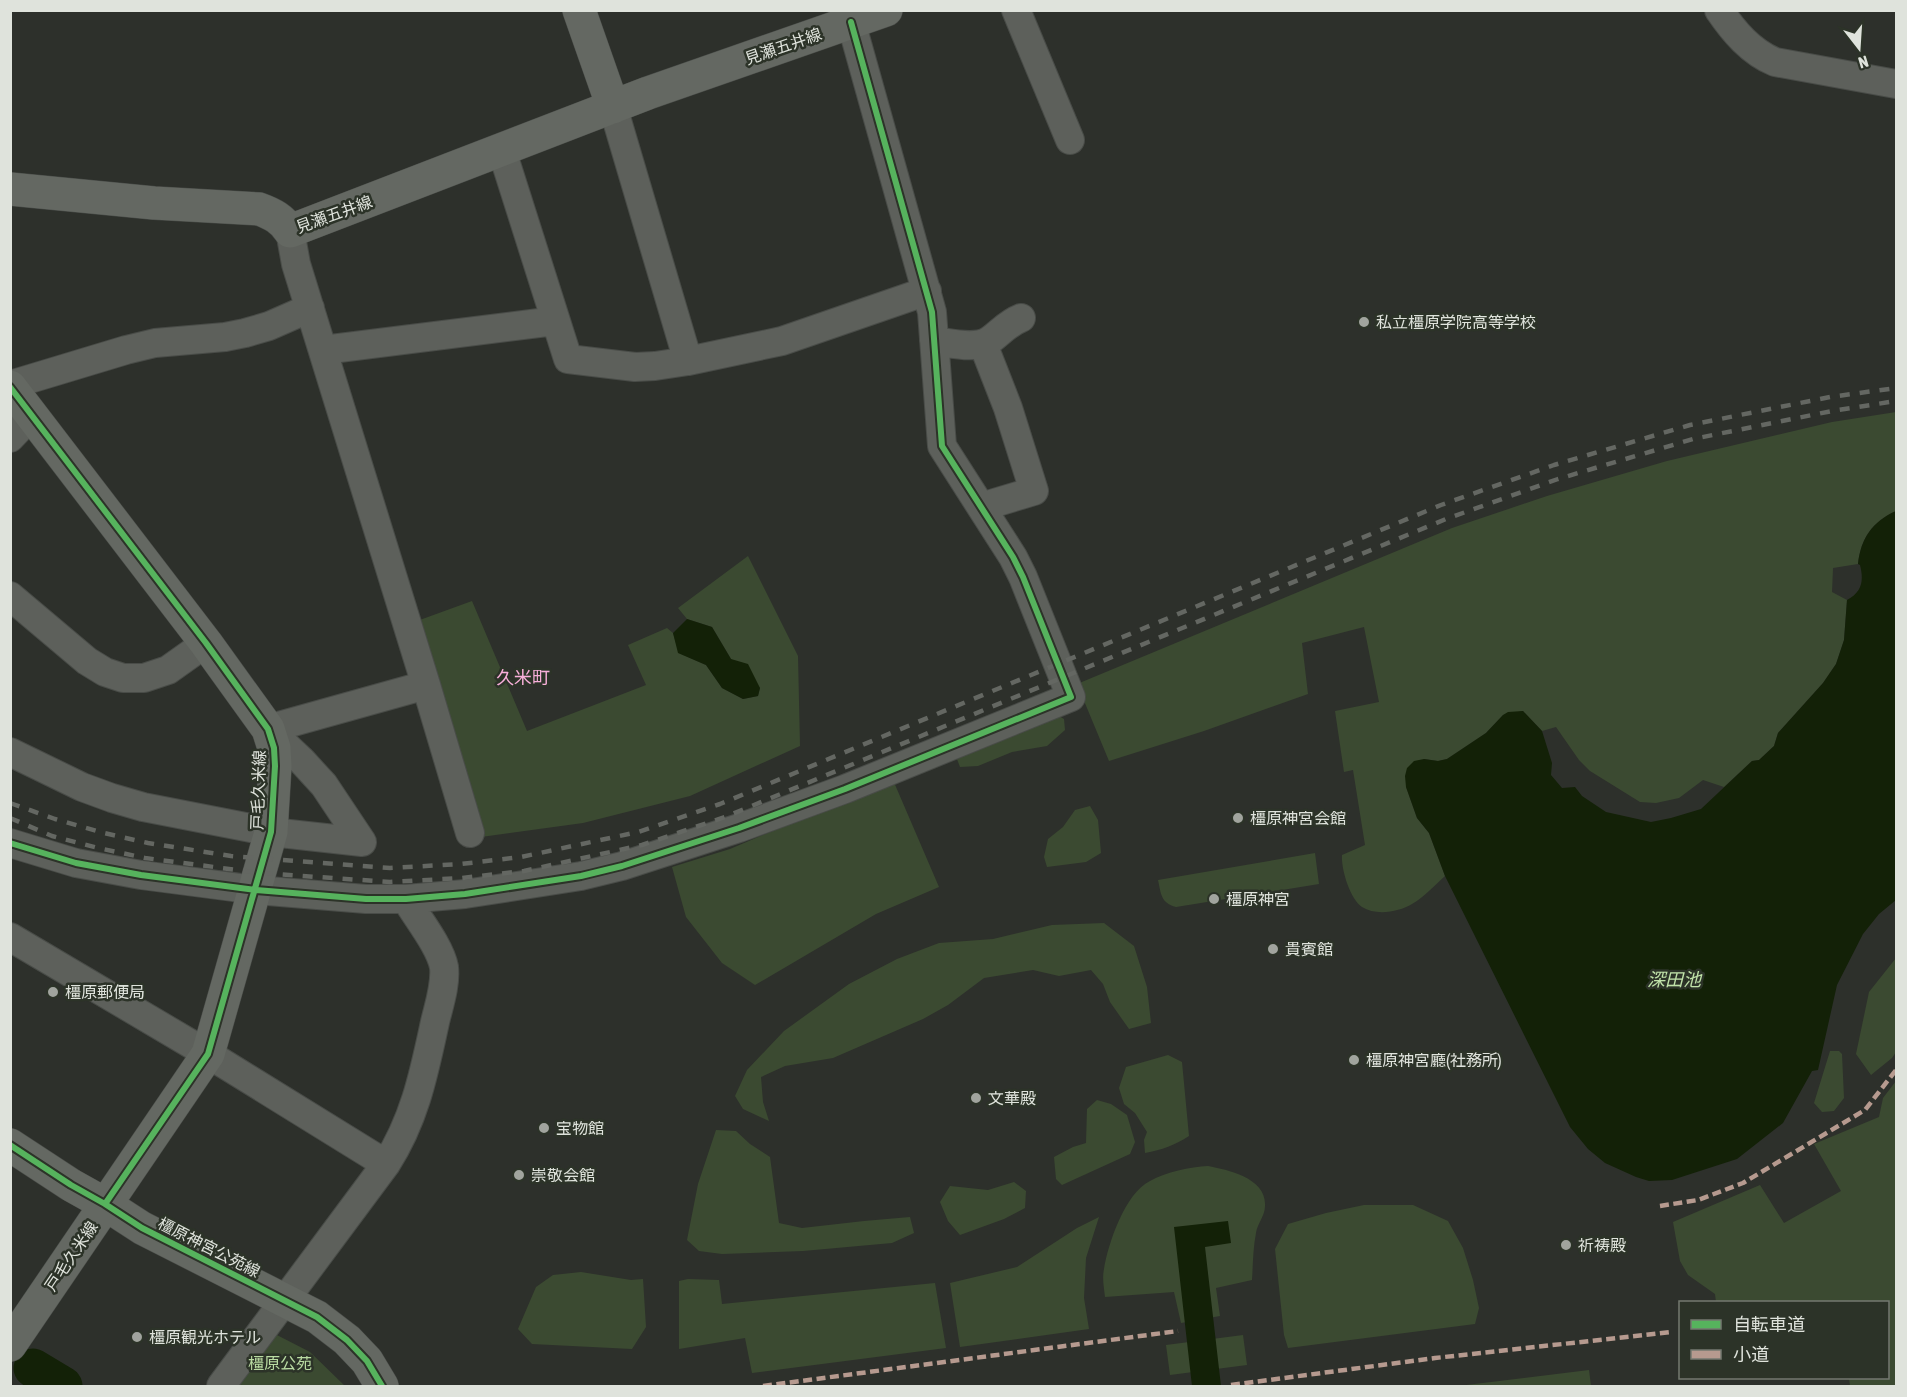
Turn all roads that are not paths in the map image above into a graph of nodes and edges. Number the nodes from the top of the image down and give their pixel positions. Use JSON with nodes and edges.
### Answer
{"nodes":[{"id":1,"x":579,"y":10,"type":"edge"},
{"id":2,"x":886,"y":10,"type":"edge"},
{"id":3,"x":1016,"y":10,"type":"edge"},
{"id":4,"x":1719,"y":10,"type":"edge"},
{"id":5,"x":842,"y":20,"type":"edge"},
{"id":6,"x":1896,"y":84,"type":"edge"},
{"id":7,"x":613,"y":107,"type":"junction"},
{"id":8,"x":1070,"y":140,"type":"dead end"},
{"id":9,"x":502,"y":151,"type":"junction"},
{"id":10,"x":10,"y":189,"type":"edge"},
{"id":11,"x":290,"y":231,"type":"junction"},
{"id":12,"x":927,"y":291,"type":"junction"},
{"id":13,"x":310,"y":308,"type":"junction"},
{"id":14,"x":1021,"y":318,"type":"dead end"},
{"id":15,"x":555,"y":321,"type":"junction"},
{"id":16,"x":934,"y":341,"type":"junction"},
{"id":17,"x":983,"y":344,"type":"junction"},
{"id":18,"x":323,"y":350,"type":"junction"},
{"id":19,"x":688,"y":361,"type":"junction"},
{"id":20,"x":10,"y":386,"type":"edge"},
{"id":21,"x":21,"y":427,"type":"edge"},
{"id":22,"x":981,"y":507,"type":"junction"},
{"id":23,"x":10,"y":596,"type":"edge"},
{"id":24,"x":206,"y":643,"type":"junction"},
{"id":25,"x":426,"y":685,"type":"junction"},
{"id":26,"x":268,"y":729,"type":"junction"},
{"id":27,"x":10,"y":752,"type":"edge"},
{"id":28,"x":271,"y":832,"type":"junction"},
{"id":29,"x":470,"y":833,"type":"dead end"},
{"id":30,"x":10,"y":843,"type":"edge"},
{"id":31,"x":256,"y":890,"type":"junction"},
{"id":32,"x":406,"y":899,"type":"junction"},
{"id":33,"x":10,"y":937,"type":"edge"},
{"id":34,"x":208,"y":1054,"type":"junction"},
{"id":35,"x":10,"y":1144,"type":"edge"},
{"id":36,"x":386,"y":1164,"type":"junction"},
{"id":37,"x":105,"y":1204,"type":"junction"},
{"id":38,"x":285,"y":1301,"type":"junction"},
{"id":39,"x":10,"y":1345,"type":"edge"},
{"id":40,"x":221,"y":1386,"type":"edge"},
{"id":41,"x":382,"y":1386,"type":"edge"}],
"edges":[{"from":1,"to":7,"type":"main road"},
{"from":2,"to":5,"type":"main road","name":"見瀬五井線"},
{"from":3,"to":8,"type":"street"},
{"from":4,"to":6,"type":"street"},
{"from":5,"to":7,"type":"main road","name":"見瀬五井線"},
{"from":5,"to":12,"type":"street"},
{"from":7,"to":9,"type":"main road","name":"見瀬五井線"},
{"from":7,"to":19,"type":"street"},
{"from":9,"to":11,"type":"main road","name":"見瀬五井線"},
{"from":9,"to":15,"type":"street"},
{"from":10,"to":11,"type":"main road","name":"見瀬五井線"},
{"from":11,"to":13,"type":"street"},
{"from":12,"to":16,"type":"street"},
{"from":12,"to":19,"type":"street"},
{"from":13,"to":18,"type":"street"},
{"from":13,"to":20,"type":"street"},
{"from":14,"to":17,"type":"street"},
{"from":15,"to":18,"type":"street"},
{"from":15,"to":19,"type":"street"},
{"from":16,"to":17,"type":"street"},
{"from":16,"to":22,"type":"street"},
{"from":17,"to":22,"type":"street"},
{"from":18,"to":25,"type":"street"},
{"from":20,"to":21,"type":"main road","name":"戸毛久米線"},
{"from":21,"to":24,"type":"main road","name":"戸毛久米線"},
{"from":22,"to":32,"type":"street"},
{"from":23,"to":24,"type":"street"},
{"from":24,"to":26,"type":"main road","name":"戸毛久米線"},
{"from":25,"to":26,"type":"street"},
{"from":25,"to":29,"type":"street"},
{"from":26,"to":28,"type":"main road","name":"戸毛久米線"},
{"from":26,"to":28,"type":"street"},
{"from":27,"to":28,"type":"street"},
{"from":28,"to":31,"type":"main road","name":"戸毛久米線"},
{"from":30,"to":31,"type":"street"},
{"from":31,"to":32,"type":"street"},
{"from":31,"to":34,"type":"main road","name":"戸毛久米線"},
{"from":32,"to":36,"type":"street"},
{"from":33,"to":34,"type":"street"},
{"from":34,"to":36,"type":"street"},
{"from":34,"to":37,"type":"main road","name":"戸毛久米線"},
{"from":35,"to":37,"type":"main road","name":"橿原神宮公苑線"},
{"from":36,"to":38,"type":"street"},
{"from":37,"to":38,"type":"main road","name":"橿原神宮公苑線"},
{"from":37,"to":39,"type":"main road","name":"戸毛久米線"},
{"from":38,"to":40,"type":"street"},
{"from":38,"to":41,"type":"main road","name":"橿原神宮公苑線"}]}
